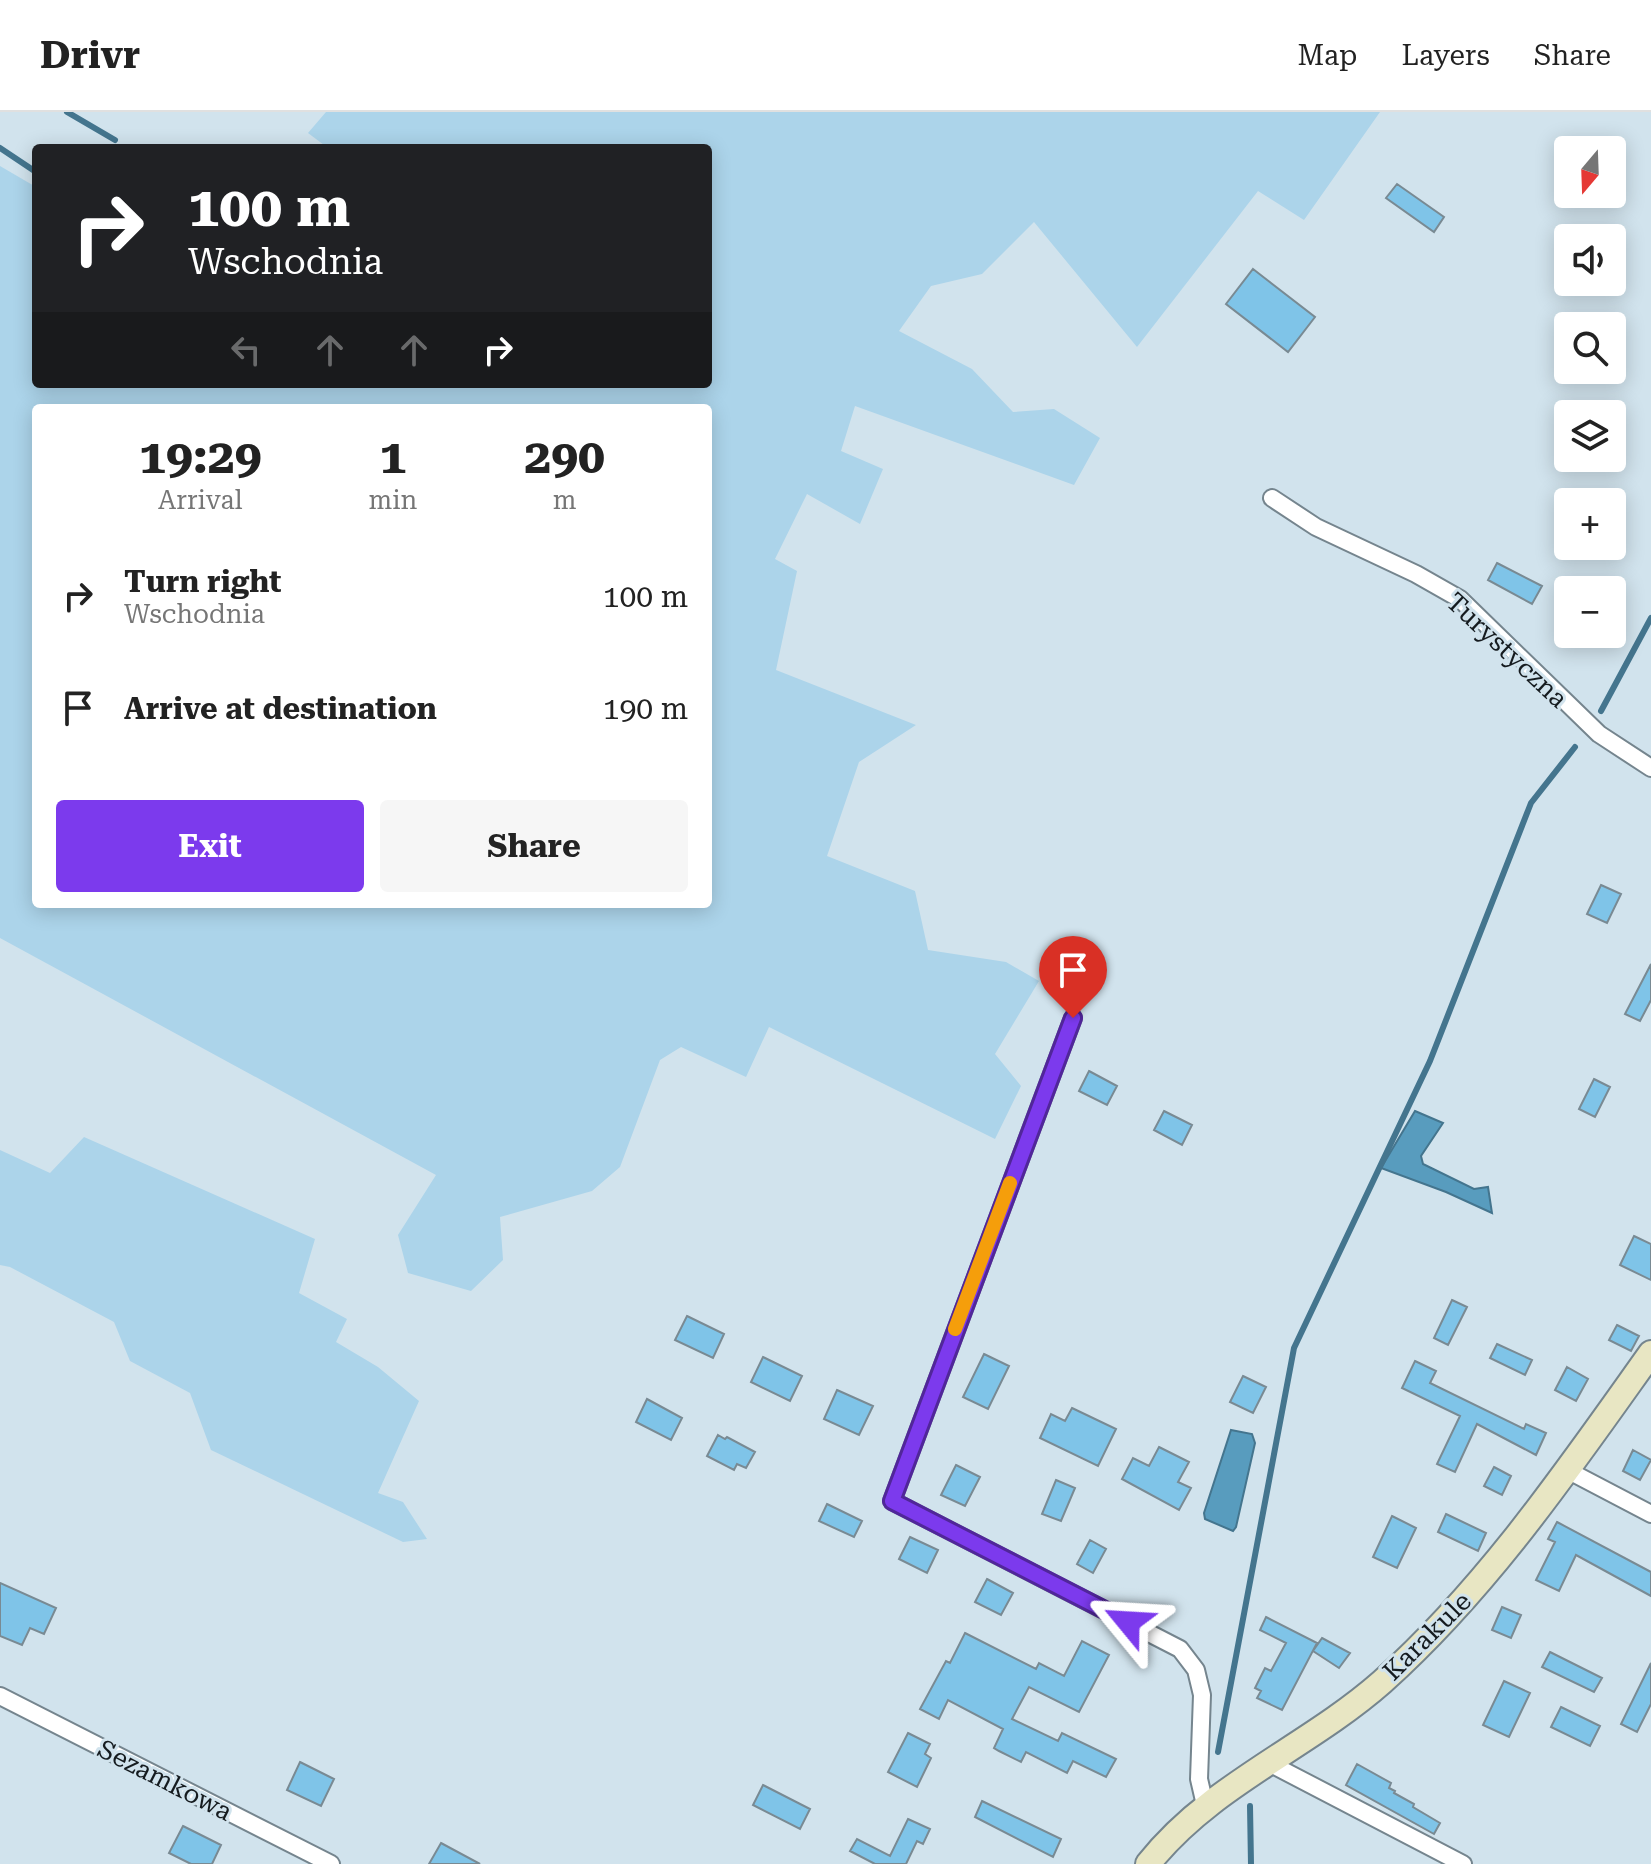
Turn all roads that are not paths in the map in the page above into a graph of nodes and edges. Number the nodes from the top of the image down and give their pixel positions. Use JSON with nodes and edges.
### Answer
{"nodes":[{"id":1,"x":1272,"y":498,"type":"dead end"},
{"id":2,"x":1651,"y":768,"type":"edge"},
{"id":3,"x":1073,"y":1018,"type":"dead end"},
{"id":4,"x":1651,"y":1353,"type":"edge"},
{"id":5,"x":1567,"y":1470,"type":"junction"},
{"id":6,"x":1651,"y":1514,"type":"edge"},
{"id":7,"x":0,"y":1696,"type":"edge"},
{"id":8,"x":1269,"y":1763,"type":"junction"},
{"id":9,"x":1205,"y":1805,"type":"junction"},
{"id":10,"x":331,"y":1864,"type":"edge"},
{"id":11,"x":1148,"y":1864,"type":"edge"},
{"id":12,"x":1463,"y":1864,"type":"edge"}],
"edges":[{"from":1,"to":2,"type":"street","name":"Turystyczna"},
{"from":3,"to":9,"type":"street"},
{"from":4,"to":5,"type":"street","name":"Karakule"},
{"from":5,"to":6,"type":"street"},
{"from":5,"to":8,"type":"street","name":"Karakule"},
{"from":7,"to":10,"type":"street","name":"Sezamkowa"},
{"from":8,"to":9,"type":"street","name":"Karakule"},
{"from":8,"to":12,"type":"street"},
{"from":9,"to":11,"type":"street","name":"Karakule"}]}
